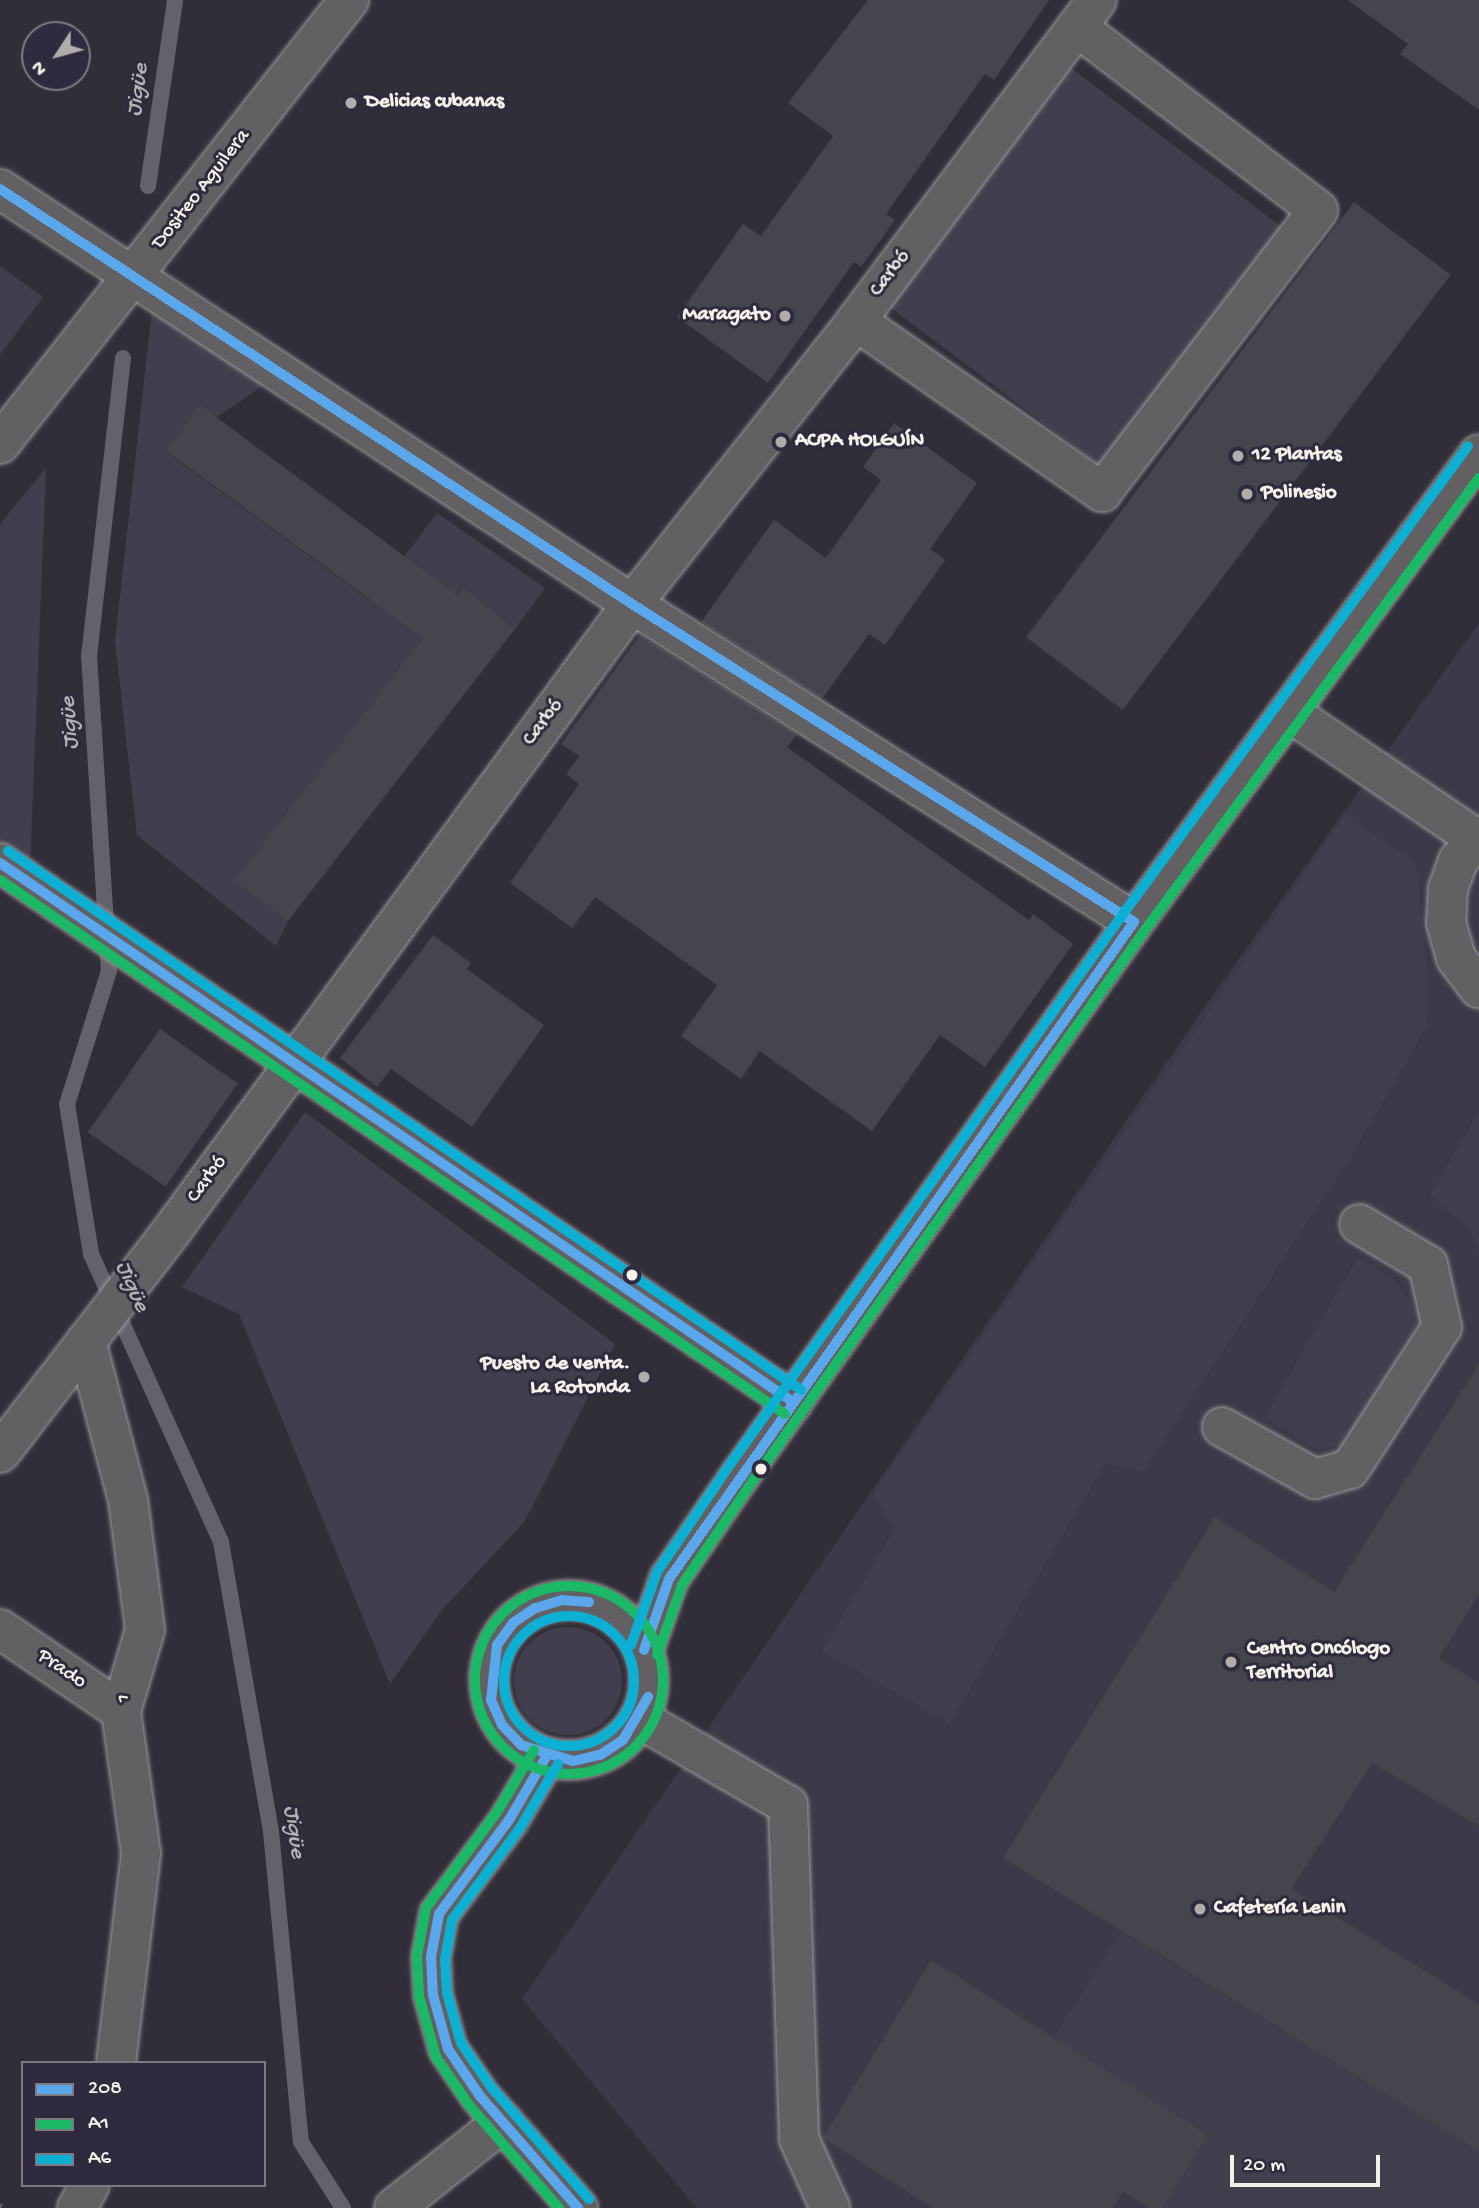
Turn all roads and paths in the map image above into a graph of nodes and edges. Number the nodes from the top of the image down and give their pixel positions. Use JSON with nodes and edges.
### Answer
{"nodes":[{"id":1,"x":349,"y":0,"type":"edge"},
{"id":2,"x":1087,"y":13,"type":"edge"},
{"id":3,"x":0,"y":189,"type":"edge"},
{"id":4,"x":134,"y":278,"type":"junction"},
{"id":5,"x":856,"y":320,"type":"junction"},
{"id":6,"x":0,"y":444,"type":"edge"},
{"id":7,"x":1479,"y":454,"type":"edge"},
{"id":8,"x":632,"y":604,"type":"junction"},
{"id":9,"x":1289,"y":712,"type":"junction"},
{"id":10,"x":1477,"y":837,"type":"edge"},
{"id":11,"x":0,"y":863,"type":"edge"},
{"id":12,"x":1134,"y":922,"type":"junction"},
{"id":13,"x":1479,"y":988,"type":"edge"},
{"id":14,"x":294,"y":1059,"type":"junction"},
{"id":15,"x":1359,"y":1224,"type":"dead end"},
{"id":16,"x":86,"y":1341,"type":"junction"},
{"id":17,"x":793,"y":1402,"type":"junction"},
{"id":18,"x":1222,"y":1427,"type":"dead end"},
{"id":19,"x":0,"y":1453,"type":"edge"},
{"id":20,"x":669,"y":1579,"type":"junction"},
{"id":21,"x":589,"y":1602,"type":"junction"},
{"id":22,"x":0,"y":1629,"type":"edge"},
{"id":23,"x":644,"y":1650,"type":"junction"},
{"id":24,"x":121,"y":1711,"type":"junction"},
{"id":25,"x":640,"y":1719,"type":"junction"},
{"id":26,"x":546,"y":1757,"type":"junction"},
{"id":27,"x":116,"y":2061,"type":"edge"},
{"id":28,"x":503,"y":2122,"type":"junction"},
{"id":29,"x":89,"y":2187,"type":"edge"},
{"id":30,"x":405,"y":2198,"type":"edge"},
{"id":31,"x":0,"y":2205,"type":"edge"},
{"id":32,"x":5,"y":2208,"type":"edge"},
{"id":33,"x":76,"y":2208,"type":"edge"},
{"id":34,"x":578,"y":2208,"type":"edge"},
{"id":35,"x":831,"y":2208,"type":"edge"}],
"edges":[{"from":1,"to":4,"type":"street","name":"Dositeo Aguilera"},
{"from":2,"to":5,"type":"street","name":"Carbó"},
{"from":2,"to":5,"type":"street"},
{"from":3,"to":4,"type":"street"},
{"from":4,"to":6,"type":"street","name":"Dositeo Aguilera"},
{"from":4,"to":8,"type":"street"},
{"from":5,"to":8,"type":"street","name":"Carbó"},
{"from":7,"to":9,"type":"street"},
{"from":8,"to":12,"type":"street"},
{"from":8,"to":14,"type":"street","name":"Carbó"},
{"from":9,"to":10,"type":"street"},
{"from":9,"to":12,"type":"street"},
{"from":10,"to":13,"type":"street"},
{"from":11,"to":14,"type":"street"},
{"from":12,"to":17,"type":"street"},
{"from":14,"to":16,"type":"street","name":"Carbó"},
{"from":14,"to":17,"type":"street"},
{"from":15,"to":18,"type":"street"},
{"from":16,"to":19,"type":"street","name":"Carbó"},
{"from":16,"to":24,"type":"street","name":"1"},
{"from":17,"to":20,"type":"street"},
{"from":20,"to":21,"type":"street"},
{"from":20,"to":23,"type":"street"},
{"from":21,"to":23,"type":"street"},
{"from":21,"to":26,"type":"street"},
{"from":22,"to":24,"type":"street","name":"Prado"},
{"from":23,"to":25,"type":"street"},
{"from":24,"to":27,"type":"street","name":"1"},
{"from":25,"to":26,"type":"street"},
{"from":25,"to":35,"type":"street"},
{"from":26,"to":28,"type":"street"},
{"from":28,"to":30,"type":"street"},
{"from":28,"to":34,"type":"street"},
{"from":29,"to":33,"type":"street"},
{"from":31,"to":32,"type":"path"}]}
